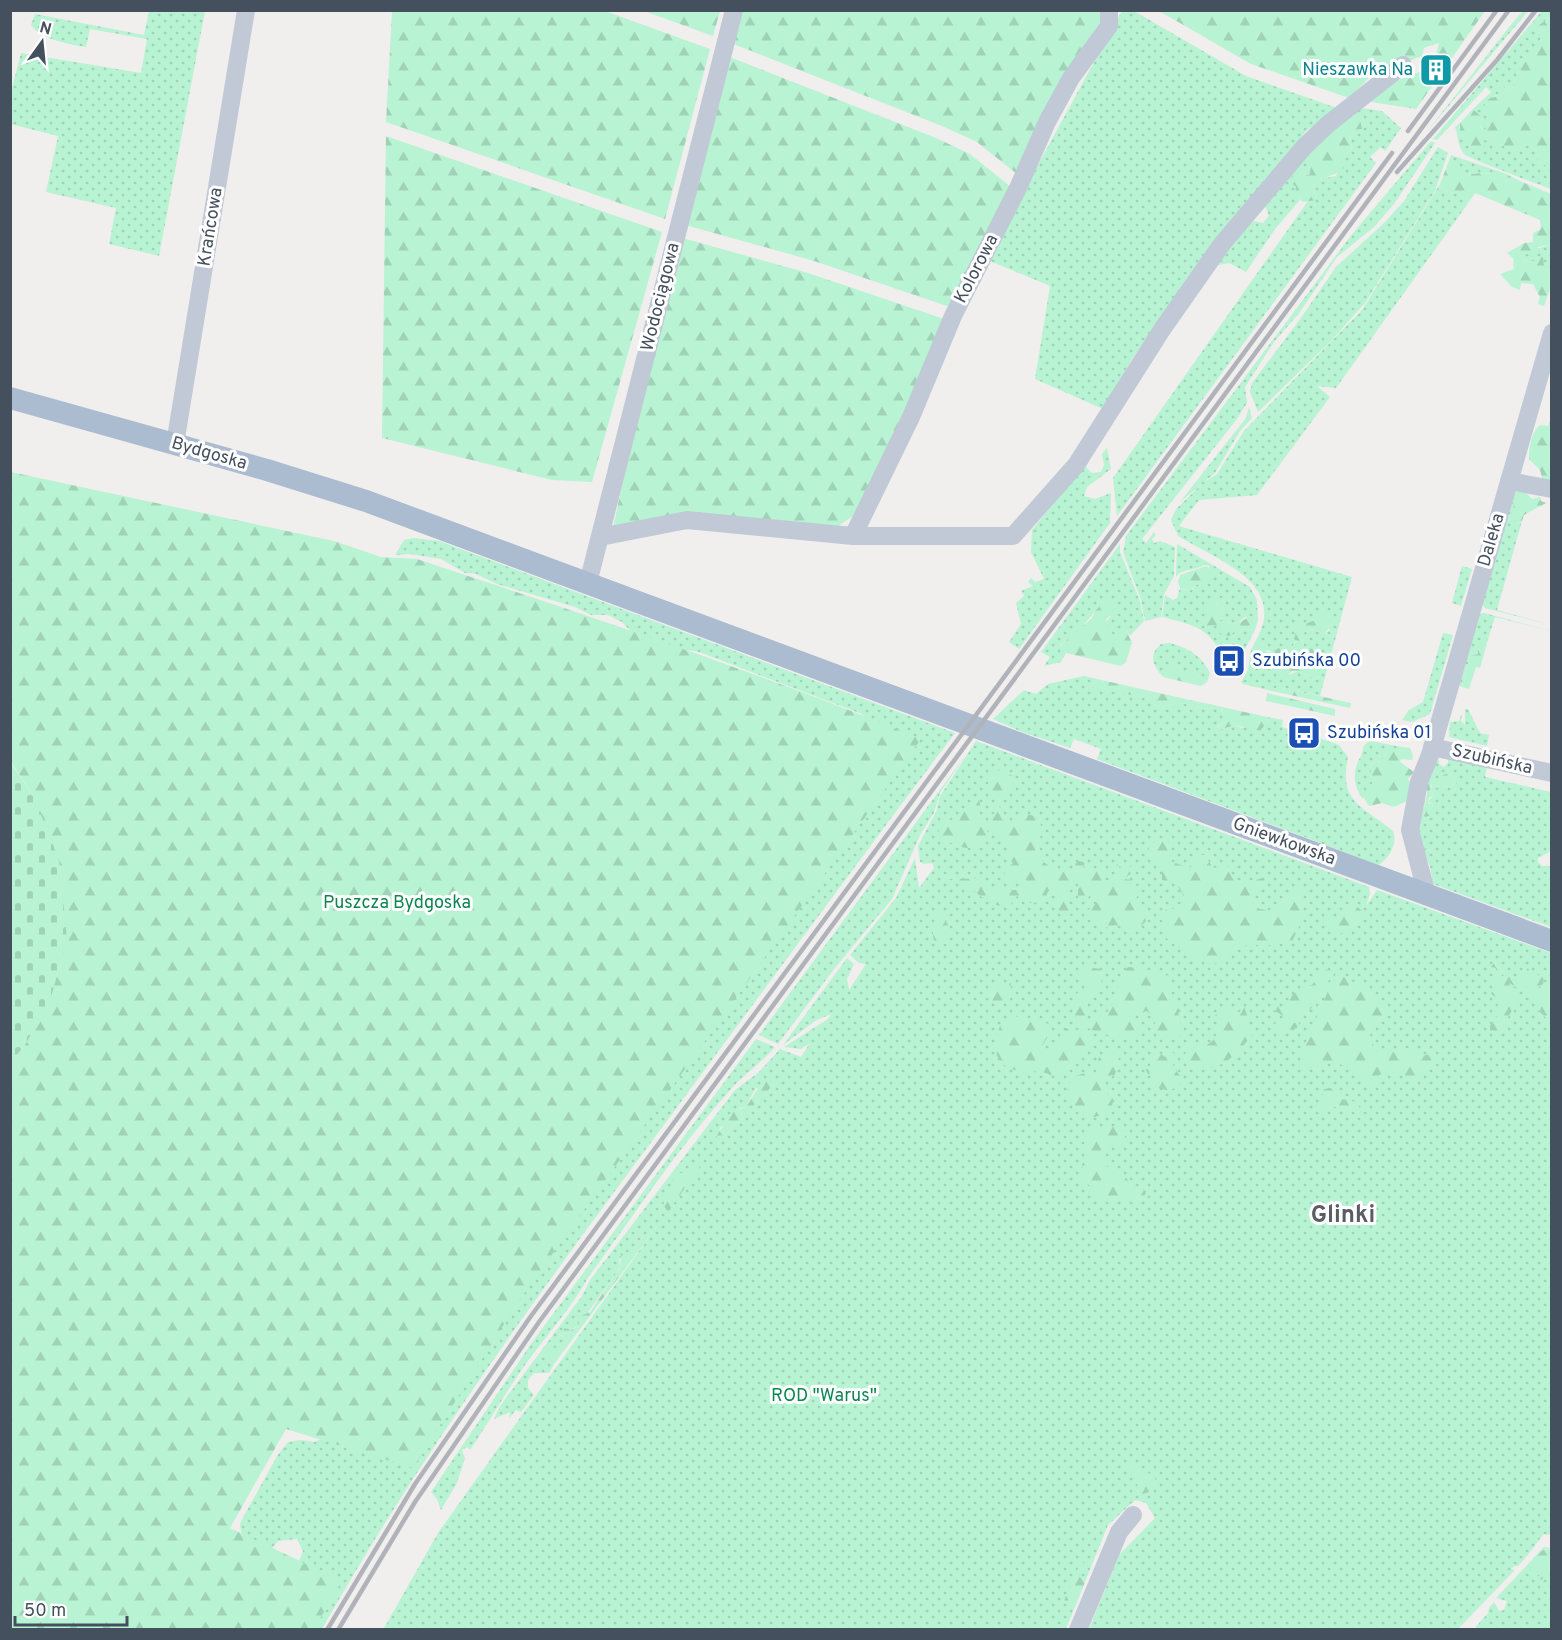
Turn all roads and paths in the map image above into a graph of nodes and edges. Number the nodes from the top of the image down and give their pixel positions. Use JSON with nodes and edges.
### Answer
{"nodes":[{"id":1,"x":246,"y":10,"type":"edge"},
{"id":2,"x":734,"y":10,"type":"edge"},
{"id":3,"x":1109,"y":10,"type":"edge"},
{"id":4,"x":1403,"y":65,"type":"dead end"},
{"id":5,"x":1551,"y":333,"type":"edge"},
{"id":6,"x":10,"y":398,"type":"edge"},
{"id":7,"x":175,"y":444,"type":"junction"},
{"id":8,"x":1509,"y":481,"type":"junction"},
{"id":9,"x":1551,"y":489,"type":"edge"},
{"id":10,"x":853,"y":536,"type":"junction"},
{"id":11,"x":600,"y":537,"type":"junction"},
{"id":12,"x":588,"y":583,"type":"junction"},
{"id":13,"x":1432,"y":747,"type":"junction"},
{"id":14,"x":1551,"y":773,"type":"edge"},
{"id":15,"x":1427,"y":896,"type":"junction"},
{"id":16,"x":1551,"y":941,"type":"edge"},
{"id":17,"x":1133,"y":1515,"type":"dead end"},
{"id":18,"x":1078,"y":1629,"type":"edge"}],
"edges":[{"from":1,"to":7,"type":"street","name":"Krańcowa"},
{"from":2,"to":11,"type":"street","name":"Wodociągowa"},
{"from":3,"to":10,"type":"street","name":"Kolorowa"},
{"from":4,"to":10,"type":"street"},
{"from":5,"to":8,"type":"street","name":"Daleka"},
{"from":6,"to":7,"type":"main road","name":"Bydgoska"},
{"from":7,"to":12,"type":"main road","name":"Bydgoska"},
{"from":8,"to":9,"type":"street"},
{"from":8,"to":13,"type":"street","name":"Daleka"},
{"from":10,"to":11,"type":"street"},
{"from":11,"to":12,"type":"street","name":"Wodociągowa"},
{"from":12,"to":15,"type":"main road","name":"Gniewkowska"},
{"from":13,"to":14,"type":"street","name":"Szubińska"},
{"from":13,"to":15,"type":"street","name":"Daleka"},
{"from":15,"to":16,"type":"main road","name":"Gniewkowska"},
{"from":17,"to":18,"type":"street"}]}
